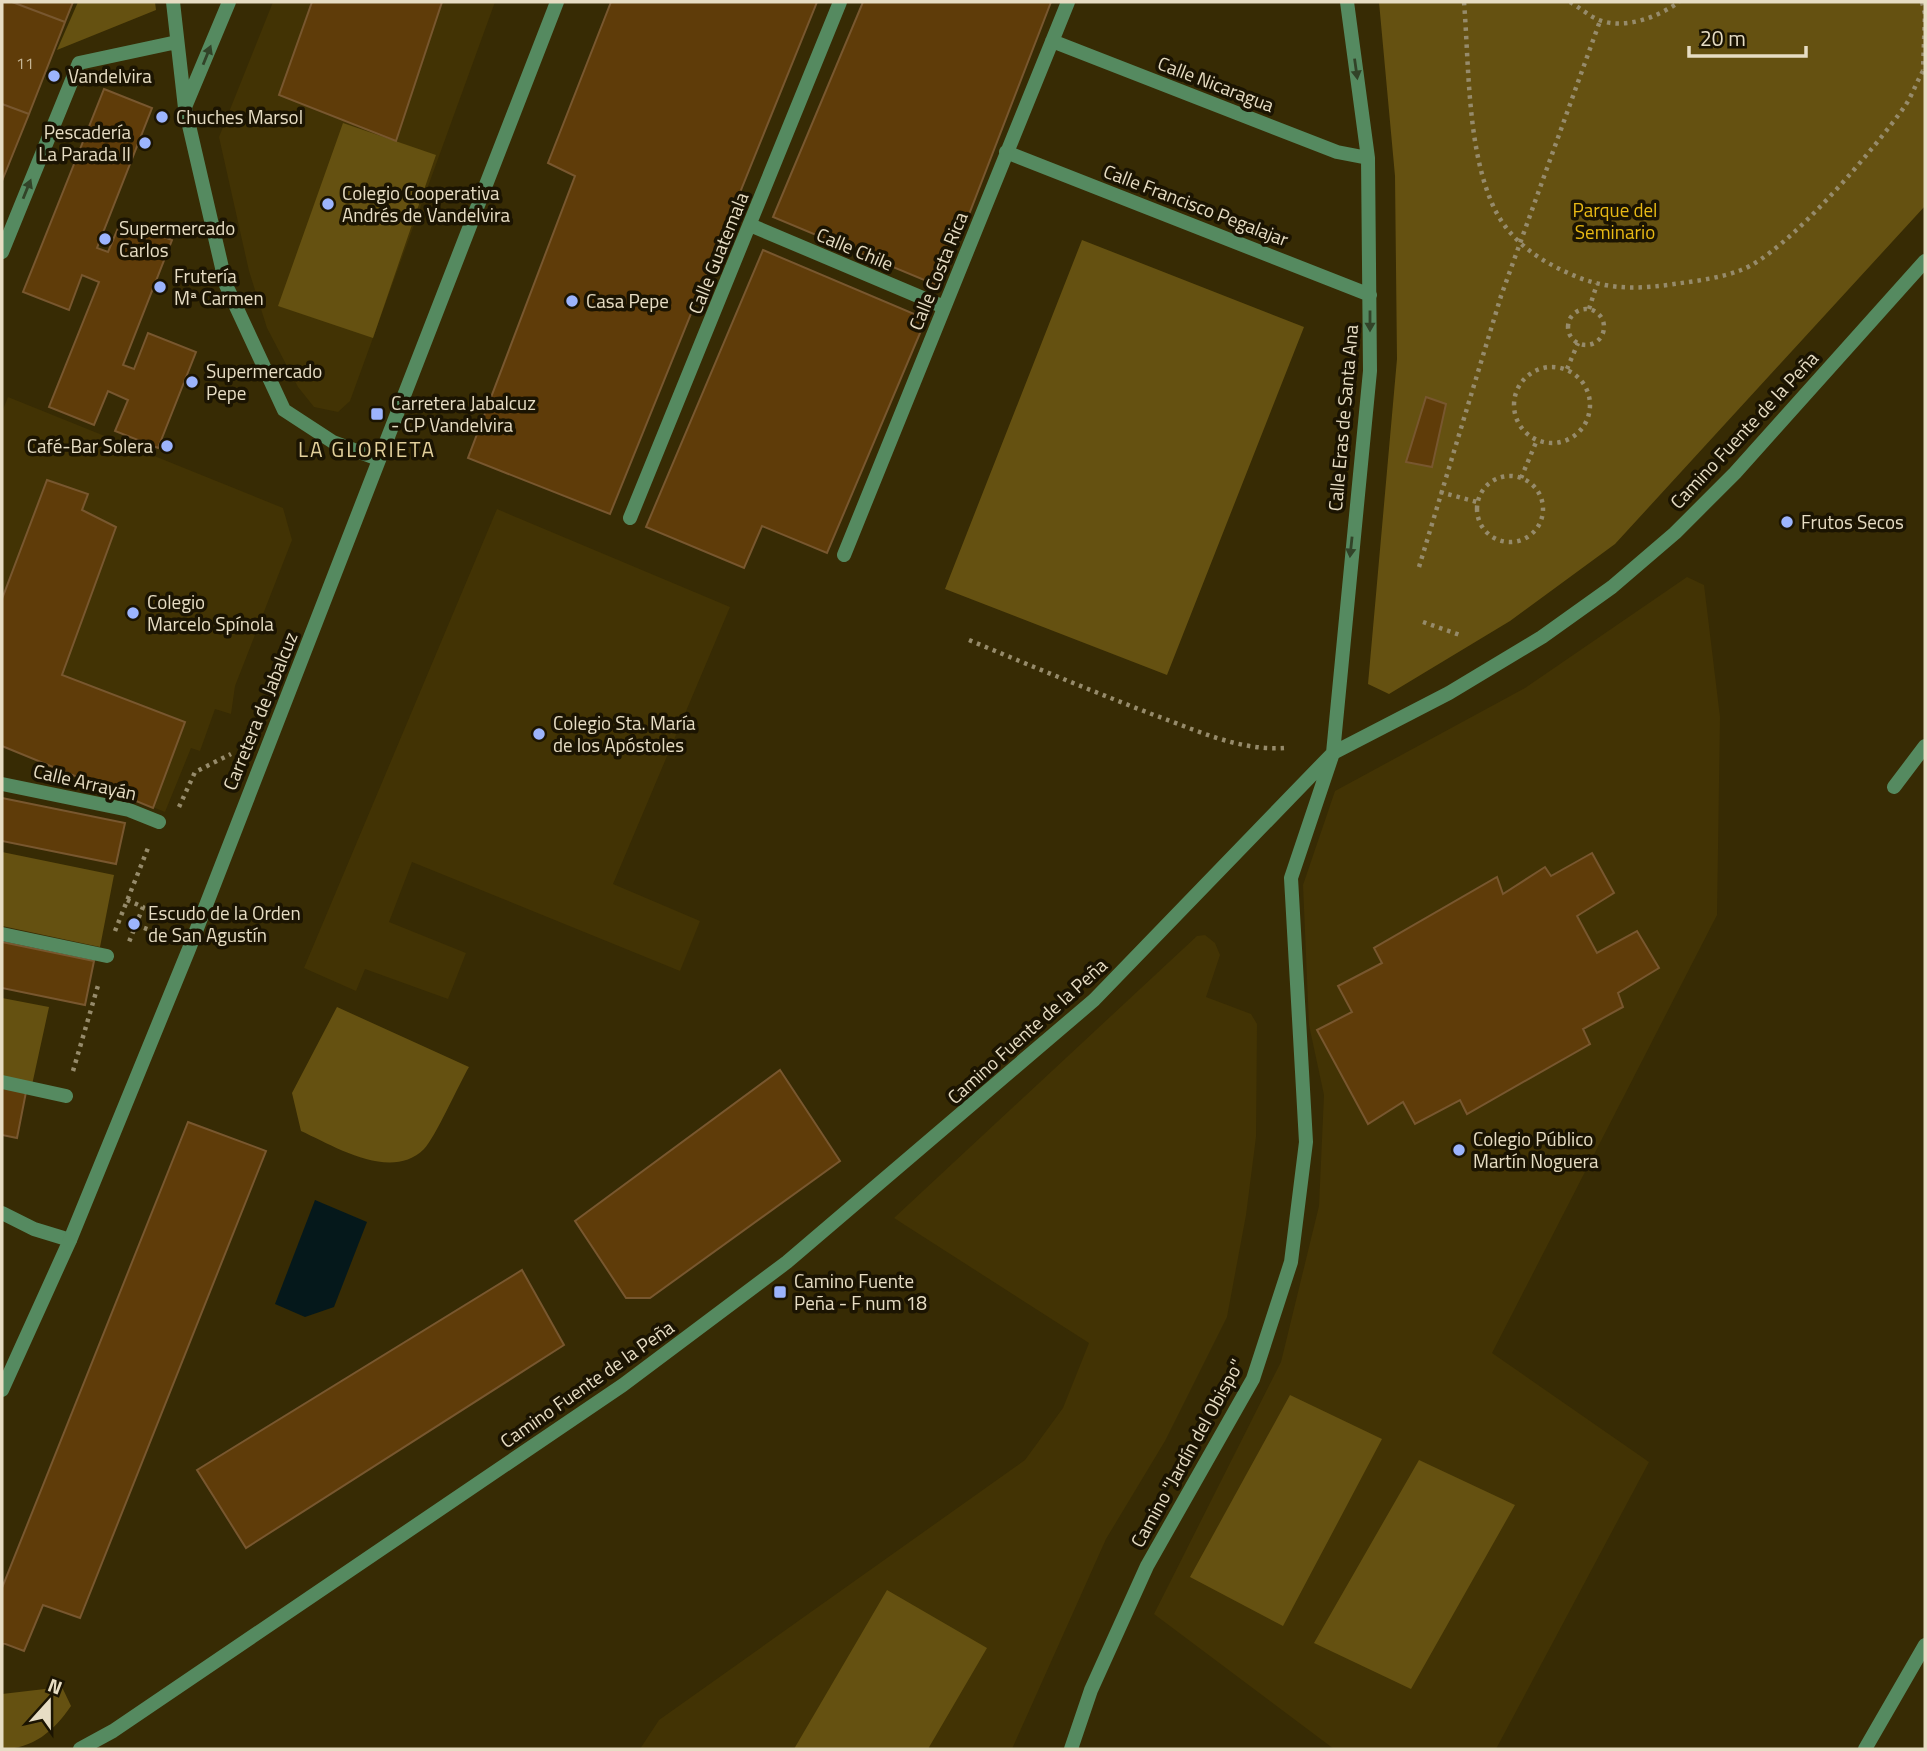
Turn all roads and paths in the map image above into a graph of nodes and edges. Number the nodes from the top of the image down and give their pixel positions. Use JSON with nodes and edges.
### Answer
{"nodes":[{"id":1,"x":173,"y":2,"type":"edge"},
{"id":2,"x":229,"y":2,"type":"edge"},
{"id":3,"x":557,"y":2,"type":"edge"},
{"id":4,"x":840,"y":2,"type":"edge"},
{"id":5,"x":1068,"y":2,"type":"edge"},
{"id":6,"x":1347,"y":2,"type":"edge"},
{"id":7,"x":1464,"y":2,"type":"edge"},
{"id":8,"x":1570,"y":2,"type":"edge"},
{"id":9,"x":1679,"y":2,"type":"edge"},
{"id":10,"x":1922,"y":2,"type":"edge"},
{"id":11,"x":1600,"y":20,"type":"junction"},
{"id":12,"x":1052,"y":41,"type":"junction"},
{"id":13,"x":177,"y":42,"type":"junction"},
{"id":14,"x":1924,"y":70,"type":"edge"},
{"id":15,"x":185,"y":108,"type":"junction"},
{"id":16,"x":1006,"y":152,"type":"junction"},
{"id":17,"x":1368,"y":159,"type":"junction"},
{"id":18,"x":750,"y":225,"type":"junction"},
{"id":19,"x":1520,"y":246,"type":"junction"},
{"id":20,"x":2,"y":252,"type":"edge"},
{"id":21,"x":1925,"y":261,"type":"edge"},
{"id":22,"x":1597,"y":284,"type":"junction"},
{"id":23,"x":1370,"y":295,"type":"junction"},
{"id":24,"x":944,"y":307,"type":"junction"},
{"id":25,"x":1589,"y":309,"type":"junction"},
{"id":26,"x":1578,"y":343,"type":"junction"},
{"id":27,"x":1567,"y":369,"type":"junction"},
{"id":28,"x":1537,"y":440,"type":"junction"},
{"id":29,"x":378,"y":459,"type":"junction"},
{"id":30,"x":1521,"y":478,"type":"junction"},
{"id":31,"x":1440,"y":492,"type":"junction"},
{"id":32,"x":1477,"y":502,"type":"junction"},
{"id":33,"x":630,"y":517,"type":"dead end"},
{"id":34,"x":844,"y":555,"type":"dead end"},
{"id":35,"x":1419,"y":567,"type":"dead end"},
{"id":36,"x":1423,"y":622,"type":"dead end"},
{"id":37,"x":1460,"y":635,"type":"dead end"},
{"id":38,"x":970,"y":640,"type":"dead end"},
{"id":39,"x":1925,"y":746,"type":"edge"},
{"id":40,"x":1283,"y":748,"type":"dead end"},
{"id":41,"x":1333,"y":753,"type":"junction"},
{"id":42,"x":231,"y":754,"type":"dead end"},
{"id":43,"x":2,"y":784,"type":"edge"},
{"id":44,"x":1894,"y":787,"type":"dead end"},
{"id":45,"x":175,"y":816,"type":"dead end"},
{"id":46,"x":159,"y":822,"type":"dead end"},
{"id":47,"x":127,"y":900,"type":"dead end"},
{"id":48,"x":136,"y":925,"type":"junction"},
{"id":49,"x":2,"y":934,"type":"edge"},
{"id":50,"x":161,"y":934,"type":"dead end"},
{"id":51,"x":128,"y":945,"type":"dead end"},
{"id":52,"x":107,"y":956,"type":"dead end"},
{"id":53,"x":2,"y":1082,"type":"edge"},
{"id":54,"x":66,"y":1096,"type":"dead end"},
{"id":55,"x":2,"y":1213,"type":"edge"},
{"id":56,"x":70,"y":1240,"type":"junction"},
{"id":57,"x":2,"y":1390,"type":"edge"},
{"id":58,"x":1925,"y":1645,"type":"edge"},
{"id":59,"x":80,"y":1749,"type":"edge"},
{"id":60,"x":1070,"y":1749,"type":"edge"},
{"id":61,"x":1865,"y":1749,"type":"edge"}],
"edges":[{"from":1,"to":13,"type":"street"},
{"from":15,"to":2,"type":"street","one_way":true},
{"from":3,"to":29,"type":"street","name":"Carretera de Jabalcuz"},
{"from":4,"to":18,"type":"street","name":"Calle Guatemala"},
{"from":5,"to":12,"type":"street","name":"Calle Costa Rica"},
{"from":6,"to":17,"type":"street","name":"Calle Eras de Santa Ana","one_way":true},
{"from":7,"to":19,"type":"path"},
{"from":8,"to":11,"type":"path"},
{"from":9,"to":11,"type":"path"},
{"from":10,"to":14,"type":"path"},
{"from":11,"to":19,"type":"path"},
{"from":12,"to":16,"type":"street","name":"Calle Costa Rica"},
{"from":12,"to":17,"type":"street","name":"Calle Nicaragua"},
{"from":13,"to":15,"type":"street"},
{"from":20,"to":13,"type":"street","one_way":true},
{"from":14,"to":22,"type":"path"},
{"from":15,"to":29,"type":"street"},
{"from":16,"to":23,"type":"street","name":"Calle Francisco Pegalajar"},
{"from":16,"to":24,"type":"street","name":"Calle Costa Rica"},
{"from":17,"to":23,"type":"street","name":"Calle Eras de Santa Ana"},
{"from":18,"to":24,"type":"street","name":"Calle Chile"},
{"from":18,"to":33,"type":"street","name":"Calle Guatemala"},
{"from":19,"to":22,"type":"path"},
{"from":19,"to":31,"type":"path"},
{"from":21,"to":41,"type":"street","name":"Camino Fuente de la Peña"},
{"from":22,"to":25,"type":"path"},
{"from":23,"to":41,"type":"street","name":"Calle Eras de Santa Ana","one_way":true},
{"from":24,"to":34,"type":"street","name":"Calle Costa Rica"},
{"from":25,"to":26,"type":"path"},
{"from":25,"to":26,"type":"path"},
{"from":26,"to":27,"type":"path"},
{"from":27,"to":28,"type":"path"},
{"from":27,"to":28,"type":"path"},
{"from":28,"to":30,"type":"path"},
{"from":29,"to":56,"type":"street","name":"Carretera de Jabalcuz"},
{"from":30,"to":32,"type":"path"},
{"from":30,"to":32,"type":"path"},
{"from":31,"to":32,"type":"path"},
{"from":31,"to":35,"type":"path"},
{"from":36,"to":37,"type":"path"},
{"from":38,"to":40,"type":"path"},
{"from":39,"to":44,"type":"street"},
{"from":41,"to":59,"type":"street","name":"Camino Fuente de la Peña"},
{"from":41,"to":60,"type":"street","name":"Camino \"Jardín del Obispo\""},
{"from":42,"to":45,"type":"path"},
{"from":43,"to":46,"type":"street","name":"Calle Arrayán"},
{"from":47,"to":48,"type":"path"},
{"from":48,"to":50,"type":"path"},
{"from":48,"to":51,"type":"path"},
{"from":49,"to":52,"type":"street"},
{"from":53,"to":54,"type":"street"},
{"from":55,"to":56,"type":"street"},
{"from":56,"to":57,"type":"street","name":"Carretera de Jabalcuz"},
{"from":58,"to":61,"type":"street"}]}
